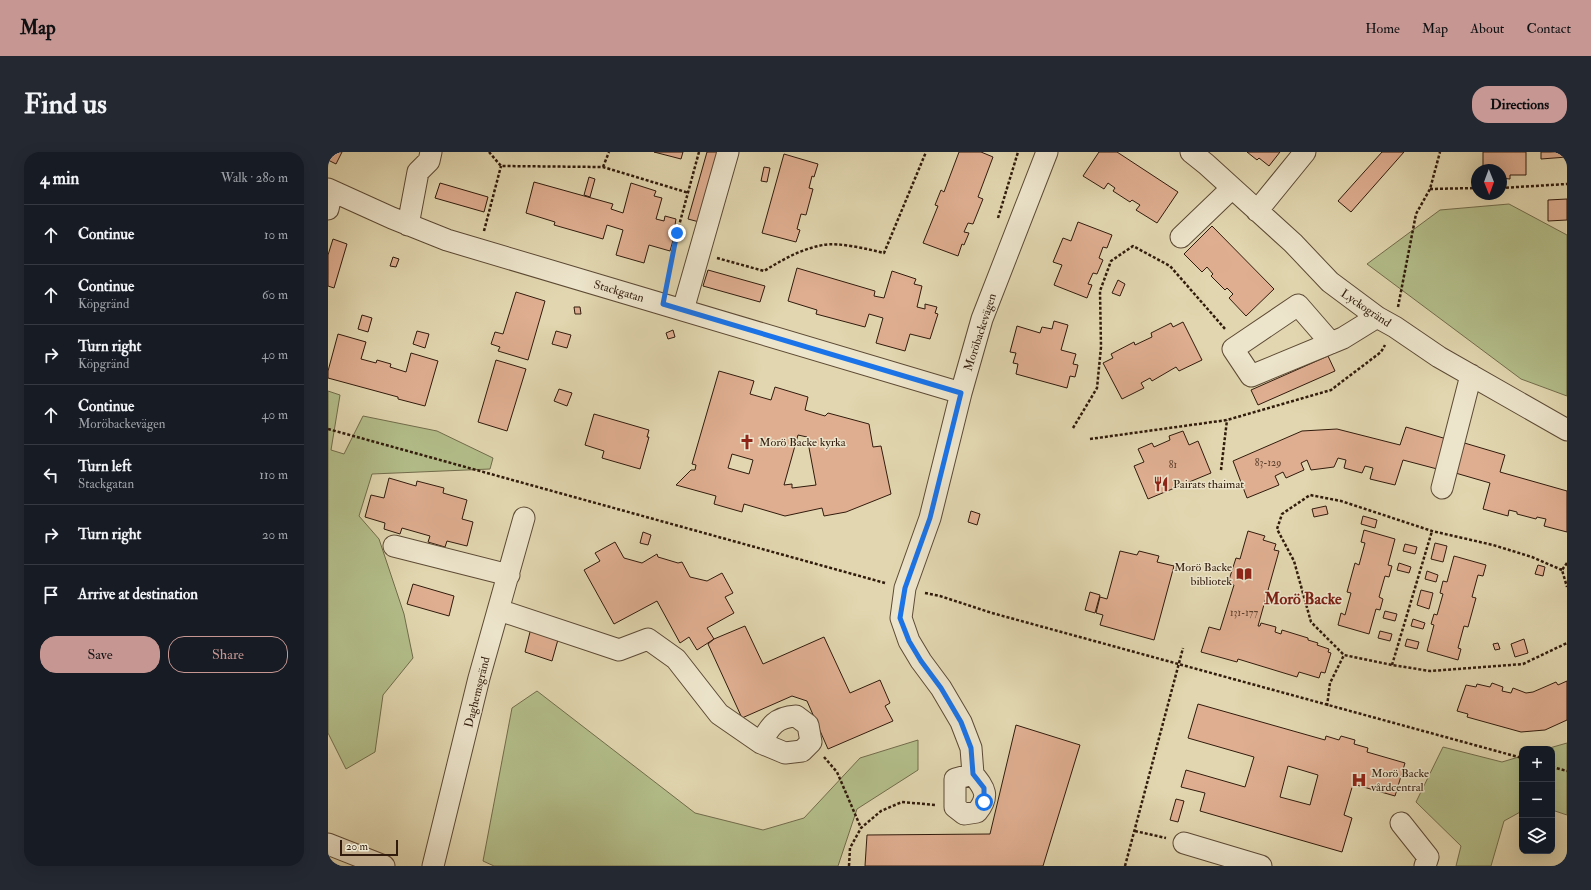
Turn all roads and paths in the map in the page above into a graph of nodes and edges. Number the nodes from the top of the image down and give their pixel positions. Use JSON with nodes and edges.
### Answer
{"nodes":[{"id":1,"x":431,"y":152,"type":"edge"},
{"id":2,"x":489,"y":152,"type":"edge"},
{"id":3,"x":609,"y":152,"type":"edge"},
{"id":4,"x":699,"y":152,"type":"edge"},
{"id":5,"x":728,"y":152,"type":"edge"},
{"id":6,"x":926,"y":152,"type":"edge"},
{"id":7,"x":1047,"y":152,"type":"edge"},
{"id":8,"x":1191,"y":152,"type":"edge"},
{"id":9,"x":1305,"y":152,"type":"edge"},
{"id":10,"x":501,"y":166,"type":"junction"},
{"id":11,"x":603,"y":167,"type":"junction"},
{"id":12,"x":1567,"y":184,"type":"edge"},
{"id":13,"x":1232,"y":188,"type":"junction"},
{"id":14,"x":1471,"y":188,"type":"edge"},
{"id":15,"x":1507,"y":188,"type":"edge"},
{"id":16,"x":1430,"y":189,"type":"dead end"},
{"id":17,"x":689,"y":193,"type":"junction"},
{"id":18,"x":330,"y":196,"type":"edge"},
{"id":19,"x":1257,"y":211,"type":"junction"},
{"id":20,"x":408,"y":225,"type":"junction"},
{"id":21,"x":1181,"y":237,"type":"dead end"},
{"id":22,"x":479,"y":250,"type":"junction"},
{"id":23,"x":700,"y":253,"type":"junction"},
{"id":24,"x":663,"y":304,"type":"junction"},
{"id":25,"x":683,"y":310,"type":"junction"},
{"id":26,"x":1398,"y":311,"type":"dead end"},
{"id":27,"x":1384,"y":312,"type":"junction"},
{"id":28,"x":1331,"y":343,"type":"junction"},
{"id":29,"x":1240,"y":345,"type":"junction"},
{"id":30,"x":1471,"y":376,"type":"junction"},
{"id":31,"x":961,"y":393,"type":"junction"},
{"id":32,"x":1227,"y":420,"type":"dead end"},
{"id":33,"x":1073,"y":428,"type":"dead end"},
{"id":34,"x":1567,"y":430,"type":"edge"},
{"id":35,"x":1221,"y":470,"type":"dead end"},
{"id":36,"x":1442,"y":488,"type":"dead end"},
{"id":37,"x":524,"y":518,"type":"dead end"},
{"id":38,"x":1432,"y":531,"type":"junction"},
{"id":39,"x":394,"y":546,"type":"dead end"},
{"id":40,"x":1567,"y":563,"type":"edge"},
{"id":41,"x":1562,"y":570,"type":"junction"},
{"id":42,"x":509,"y":575,"type":"junction"},
{"id":43,"x":1567,"y":587,"type":"edge"},
{"id":44,"x":499,"y":610,"type":"junction"},
{"id":45,"x":1567,"y":643,"type":"edge"},
{"id":46,"x":1183,"y":648,"type":"dead end"},
{"id":47,"x":1344,"y":655,"type":"junction"},
{"id":48,"x":1392,"y":666,"type":"junction"},
{"id":49,"x":1327,"y":706,"type":"dead end"},
{"id":50,"x":811,"y":742,"type":"junction"},
{"id":51,"x":761,"y":743,"type":"junction"},
{"id":52,"x":1555,"y":768,"type":"edge"},
{"id":53,"x":1567,"y":771,"type":"edge"},
{"id":54,"x":973,"y":774,"type":"junction"},
{"id":55,"x":955,"y":807,"type":"junction"},
{"id":56,"x":1401,"y":822,"type":"dead end"},
{"id":57,"x":861,"y":828,"type":"junction"},
{"id":58,"x":1135,"y":831,"type":"junction"},
{"id":59,"x":1184,"y":843,"type":"joint"},
{"id":60,"x":328,"y":844,"type":"edge"},
{"id":61,"x":1431,"y":863,"type":"edge"},
{"id":62,"x":384,"y":866,"type":"edge"},
{"id":63,"x":433,"y":866,"type":"edge"},
{"id":64,"x":849,"y":866,"type":"edge"},
{"id":65,"x":1125,"y":866,"type":"edge"},
{"id":66,"x":1261,"y":866,"type":"edge"}],
"edges":[{"from":1,"to":20,"type":"street"},
{"from":2,"to":10,"type":"path"},
{"from":3,"to":11,"type":"path"},
{"from":4,"to":17,"type":"path"},
{"from":5,"to":23,"type":"street"},
{"from":6,"to":23,"type":"path"},
{"from":7,"to":31,"type":"street","name":"Moröbackevägen"},
{"from":8,"to":13,"type":"street","name":"Lyckogränd"},
{"from":9,"to":19,"type":"street"},
{"from":10,"to":11,"type":"path"},
{"from":10,"to":22,"type":"path"},
{"from":11,"to":17,"type":"path"},
{"from":12,"to":15,"type":"path"},
{"from":13,"to":19,"type":"street","name":"Lyckogränd"},
{"from":13,"to":21,"type":"street"},
{"from":14,"to":16,"type":"path"},
{"from":17,"to":24,"type":"path"},
{"from":18,"to":20,"type":"street","name":"Stackgatan"},
{"from":19,"to":27,"type":"street","name":"Lyckogränd"},
{"from":20,"to":22,"type":"street","name":"Stackgatan"},
{"from":22,"to":24,"type":"street","name":"Stackgatan"},
{"from":23,"to":25,"type":"street"},
{"from":24,"to":25,"type":"street","name":"Stackgatan"},
{"from":25,"to":31,"type":"street","name":"Stackgatan"},
{"from":26,"to":27,"type":"path"},
{"from":27,"to":28,"type":"street"},
{"from":27,"to":30,"type":"street","name":"Lyckogränd"},
{"from":28,"to":29,"type":"street"},
{"from":28,"to":29,"type":"street"},
{"from":29,"to":33,"type":"path"},
{"from":30,"to":34,"type":"street","name":"Lyckogränd"},
{"from":30,"to":36,"type":"street"},
{"from":31,"to":54,"type":"street","name":"Moröbackevägen"},
{"from":32,"to":35,"type":"path"},
{"from":37,"to":42,"type":"street","name":"Daghemsgränd"},
{"from":38,"to":41,"type":"path"},
{"from":38,"to":47,"type":"path"},
{"from":38,"to":48,"type":"path"},
{"from":39,"to":42,"type":"street"},
{"from":40,"to":41,"type":"path"},
{"from":41,"to":43,"type":"path"},
{"from":42,"to":44,"type":"street","name":"Daghemsgränd"},
{"from":44,"to":51,"type":"street"},
{"from":44,"to":63,"type":"street","name":"Daghemsgränd"},
{"from":45,"to":48,"type":"path"},
{"from":46,"to":58,"type":"path"},
{"from":47,"to":48,"type":"path"},
{"from":47,"to":49,"type":"path"},
{"from":50,"to":51,"type":"street"},
{"from":50,"to":51,"type":"street"},
{"from":50,"to":57,"type":"path"},
{"from":52,"to":53,"type":"path"},
{"from":54,"to":55,"type":"street"},
{"from":54,"to":55,"type":"street"},
{"from":55,"to":57,"type":"path"},
{"from":56,"to":61,"type":"street"},
{"from":57,"to":64,"type":"path"},
{"from":58,"to":59,"type":"path"},
{"from":58,"to":65,"type":"path"},
{"from":59,"to":66,"type":"street"},
{"from":60,"to":62,"type":"street"}]}
